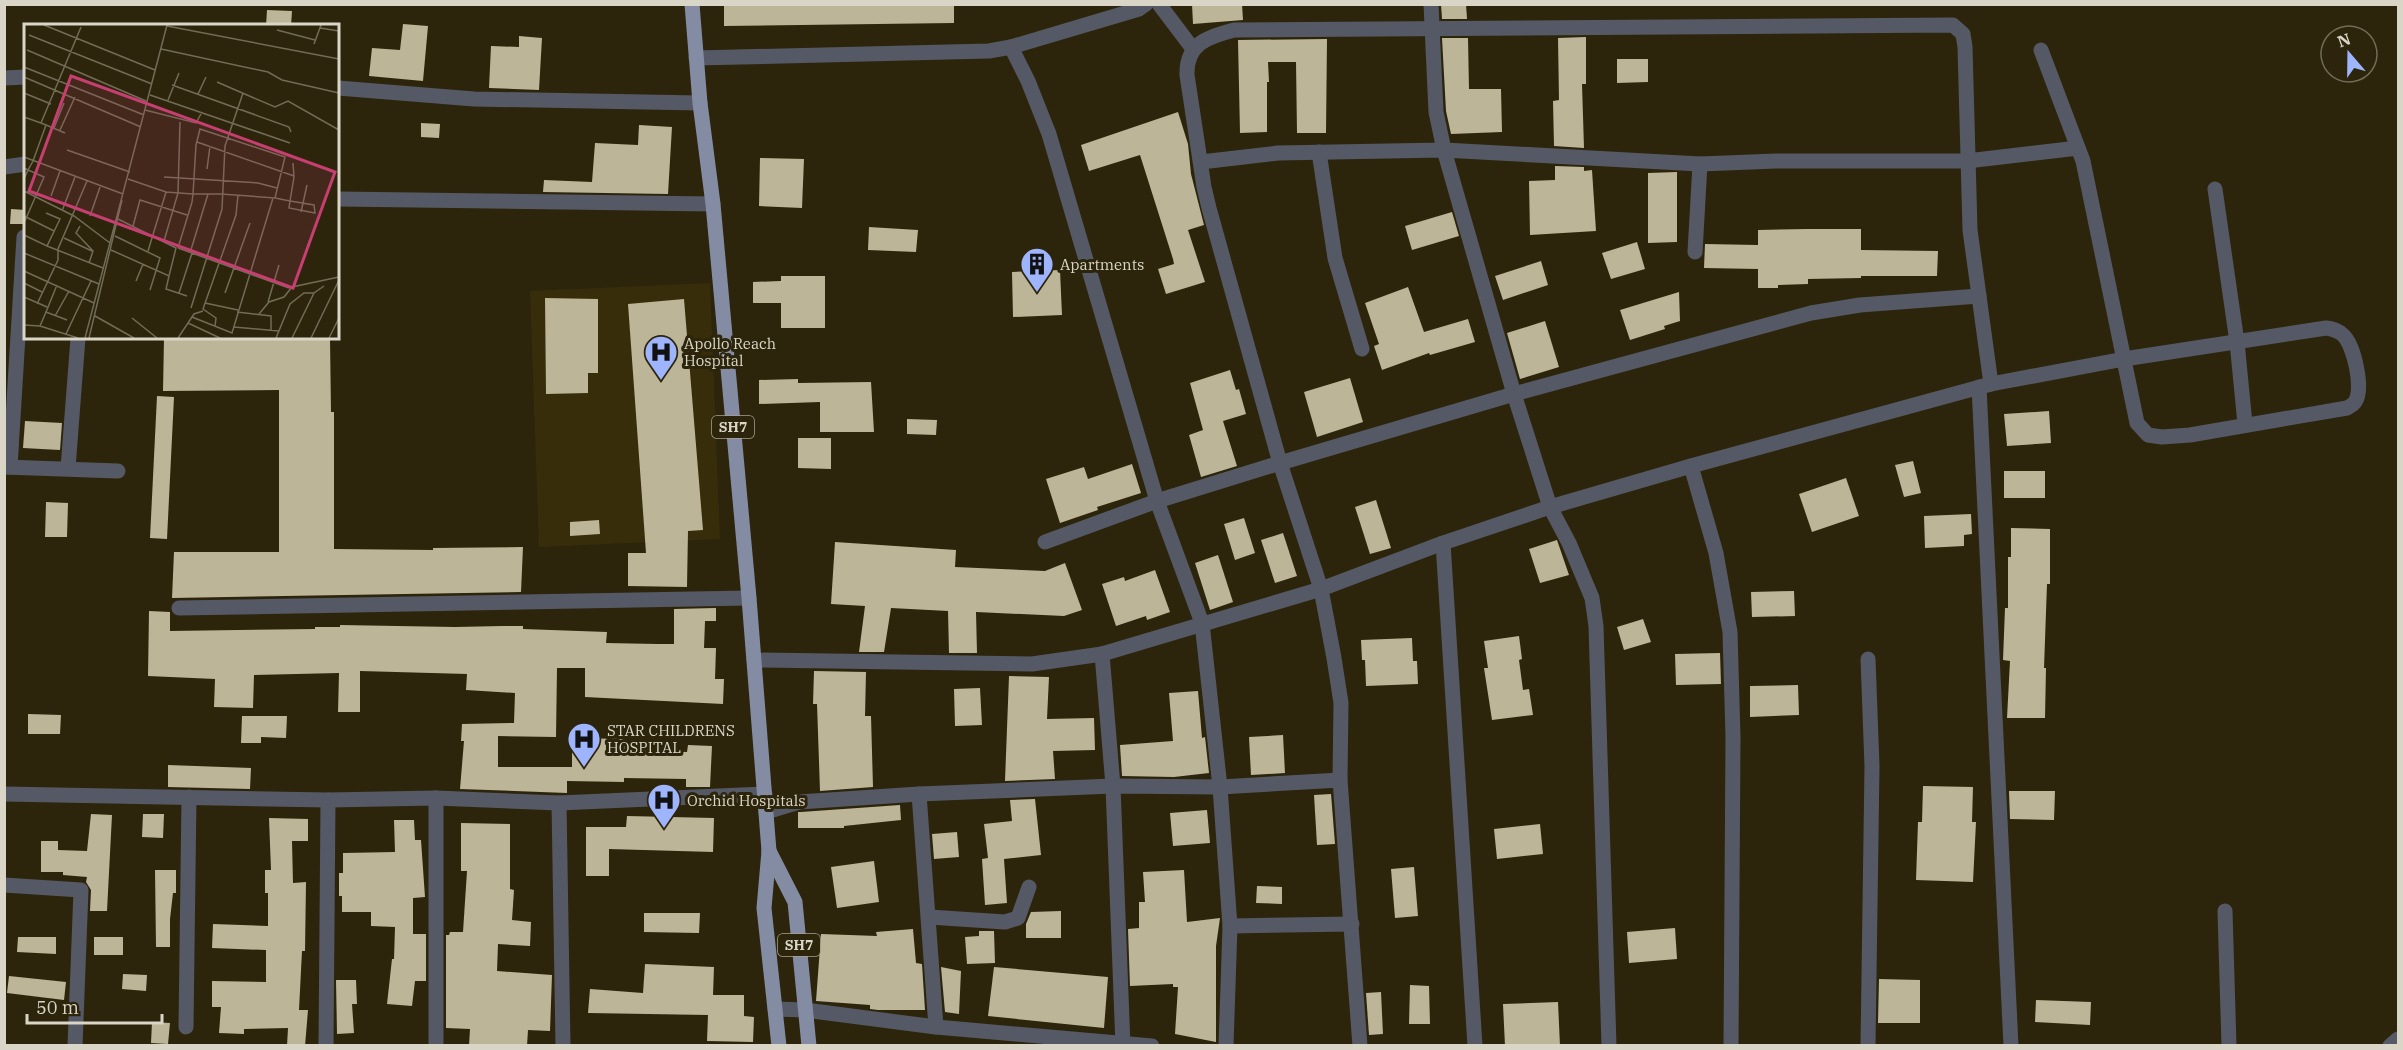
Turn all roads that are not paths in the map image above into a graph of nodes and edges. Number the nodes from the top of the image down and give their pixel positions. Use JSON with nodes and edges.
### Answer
{"nodes":[{"id":1,"x":692,"y":4,"type":"edge"},
{"id":2,"x":1146,"y":4,"type":"edge"},
{"id":3,"x":1159,"y":4,"type":"edge"},
{"id":4,"x":1431,"y":4,"type":"edge"},
{"id":5,"x":1431,"y":29,"type":"junction"},
{"id":6,"x":1011,"y":47,"type":"junction"},
{"id":7,"x":1193,"y":49,"type":"junction"},
{"id":8,"x":2041,"y":51,"type":"dead end"},
{"id":9,"x":696,"y":58,"type":"junction"},
{"id":10,"x":24,"y":77,"type":"edge"},
{"id":11,"x":4,"y":78,"type":"edge"},
{"id":12,"x":339,"y":88,"type":"edge"},
{"id":13,"x":700,"y":103,"type":"junction"},
{"id":14,"x":2078,"y":148,"type":"junction"},
{"id":15,"x":1444,"y":150,"type":"junction"},
{"id":16,"x":1319,"y":152,"type":"junction"},
{"id":17,"x":1967,"y":161,"type":"junction"},
{"id":18,"x":1201,"y":162,"type":"junction"},
{"id":19,"x":24,"y":164,"type":"edge"},
{"id":20,"x":1700,"y":164,"type":"junction"},
{"id":21,"x":4,"y":167,"type":"edge"},
{"id":22,"x":2215,"y":189,"type":"dead end"},
{"id":23,"x":339,"y":199,"type":"edge"},
{"id":24,"x":713,"y":204,"type":"junction"},
{"id":25,"x":24,"y":237,"type":"edge"},
{"id":26,"x":1695,"y":252,"type":"dead end"},
{"id":27,"x":1979,"y":296,"type":"junction"},
{"id":28,"x":78,"y":339,"type":"edge"},
{"id":29,"x":2237,"y":342,"type":"junction"},
{"id":30,"x":1362,"y":348,"type":"dead end"},
{"id":31,"x":2124,"y":359,"type":"junction"},
{"id":32,"x":1985,"y":386,"type":"junction"},
{"id":33,"x":1514,"y":394,"type":"junction"},
{"id":34,"x":2244,"y":424,"type":"junction"},
{"id":35,"x":1280,"y":463,"type":"junction"},
{"id":36,"x":1691,"y":466,"type":"junction"},
{"id":37,"x":7,"y":467,"type":"edge"},
{"id":38,"x":68,"y":468,"type":"junction"},
{"id":39,"x":118,"y":471,"type":"dead end"},
{"id":40,"x":1156,"y":501,"type":"junction"},
{"id":41,"x":1550,"y":507,"type":"junction"},
{"id":42,"x":1045,"y":542,"type":"dead end"},
{"id":43,"x":1443,"y":543,"type":"junction"},
{"id":44,"x":1321,"y":589,"type":"junction"},
{"id":45,"x":749,"y":598,"type":"junction"},
{"id":46,"x":179,"y":608,"type":"dead end"},
{"id":47,"x":1202,"y":623,"type":"junction"},
{"id":48,"x":1102,"y":654,"type":"junction"},
{"id":49,"x":1868,"y":659,"type":"dead end"},
{"id":50,"x":754,"y":660,"type":"junction"},
{"id":51,"x":1340,"y":780,"type":"junction"},
{"id":52,"x":1113,"y":786,"type":"junction"},
{"id":53,"x":1220,"y":787,"type":"junction"},
{"id":54,"x":4,"y":794,"type":"edge"},
{"id":55,"x":765,"y":794,"type":"junction"},
{"id":56,"x":919,"y":794,"type":"junction"},
{"id":57,"x":189,"y":797,"type":"junction"},
{"id":58,"x":436,"y":798,"type":"junction"},
{"id":59,"x":328,"y":800,"type":"junction"},
{"id":60,"x":558,"y":803,"type":"junction"},
{"id":61,"x":766,"y":812,"type":"junction"},
{"id":62,"x":769,"y":851,"type":"junction"},
{"id":63,"x":4,"y":885,"type":"edge"},
{"id":64,"x":1029,"y":887,"type":"dead end"},
{"id":65,"x":2224,"y":911,"type":"dead end"},
{"id":66,"x":929,"y":917,"type":"junction"},
{"id":67,"x":1352,"y":924,"type":"junction"},
{"id":68,"x":1230,"y":926,"type":"junction"},
{"id":69,"x":775,"y":1009,"type":"junction"},
{"id":70,"x":805,"y":1010,"type":"junction"},
{"id":71,"x":936,"y":1026,"type":"junction"},
{"id":72,"x":186,"y":1027,"type":"dead end"},
{"id":73,"x":2398,"y":1039,"type":"edge"},
{"id":74,"x":1123,"y":1044,"type":"edge"},
{"id":75,"x":75,"y":1046,"type":"edge"},
{"id":76,"x":326,"y":1046,"type":"edge"},
{"id":77,"x":436,"y":1046,"type":"edge"},
{"id":78,"x":563,"y":1046,"type":"edge"},
{"id":79,"x":779,"y":1046,"type":"edge"},
{"id":80,"x":809,"y":1046,"type":"edge"},
{"id":81,"x":1152,"y":1046,"type":"edge"},
{"id":82,"x":1226,"y":1046,"type":"edge"},
{"id":83,"x":1360,"y":1046,"type":"edge"},
{"id":84,"x":1475,"y":1046,"type":"edge"},
{"id":85,"x":1609,"y":1046,"type":"edge"},
{"id":86,"x":1731,"y":1046,"type":"edge"},
{"id":87,"x":1868,"y":1046,"type":"edge"},
{"id":88,"x":2011,"y":1046,"type":"edge"},
{"id":89,"x":2229,"y":1046,"type":"edge"},
{"id":90,"x":2390,"y":1046,"type":"edge"}],
"edges":[{"from":1,"to":9,"type":"main road","number":"SH7"},
{"from":2,"to":6,"type":"street"},
{"from":3,"to":7,"type":"street"},
{"from":4,"to":5,"type":"street"},
{"from":5,"to":7,"type":"street"},
{"from":5,"to":15,"type":"street"},
{"from":5,"to":17,"type":"street"},
{"from":6,"to":9,"type":"street"},
{"from":6,"to":40,"type":"street"},
{"from":7,"to":18,"type":"street"},
{"from":8,"to":14,"type":"street"},
{"from":9,"to":13,"type":"main road","number":"SH7"},
{"from":10,"to":11,"type":"street"},
{"from":12,"to":13,"type":"street"},
{"from":13,"to":24,"type":"main road","number":"SH7"},
{"from":14,"to":17,"type":"street"},
{"from":14,"to":31,"type":"street"},
{"from":15,"to":16,"type":"street"},
{"from":15,"to":20,"type":"street"},
{"from":15,"to":33,"type":"street"},
{"from":16,"to":18,"type":"street"},
{"from":16,"to":30,"type":"street"},
{"from":17,"to":20,"type":"street"},
{"from":17,"to":27,"type":"street"},
{"from":18,"to":35,"type":"street"},
{"from":19,"to":21,"type":"street"},
{"from":20,"to":26,"type":"street"},
{"from":22,"to":29,"type":"street"},
{"from":23,"to":24,"type":"street"},
{"from":24,"to":45,"type":"main road","number":"SH7"},
{"from":25,"to":37,"type":"street"},
{"from":27,"to":32,"type":"street"},
{"from":27,"to":33,"type":"street"},
{"from":28,"to":38,"type":"street"},
{"from":29,"to":31,"type":"street"},
{"from":29,"to":34,"type":"street"},
{"from":29,"to":34,"type":"street"},
{"from":31,"to":32,"type":"street"},
{"from":31,"to":34,"type":"street"},
{"from":32,"to":36,"type":"street"},
{"from":32,"to":88,"type":"street"},
{"from":33,"to":35,"type":"street"},
{"from":33,"to":41,"type":"street"},
{"from":35,"to":40,"type":"street"},
{"from":35,"to":44,"type":"street"},
{"from":36,"to":41,"type":"street"},
{"from":36,"to":86,"type":"street"},
{"from":37,"to":38,"type":"street"},
{"from":38,"to":39,"type":"street"},
{"from":40,"to":42,"type":"street"},
{"from":40,"to":47,"type":"street"},
{"from":41,"to":43,"type":"street"},
{"from":41,"to":85,"type":"street"},
{"from":43,"to":44,"type":"street"},
{"from":43,"to":84,"type":"street"},
{"from":44,"to":47,"type":"street"},
{"from":44,"to":51,"type":"street"},
{"from":45,"to":46,"type":"street"},
{"from":45,"to":50,"type":"main road","number":"SH7"},
{"from":47,"to":48,"type":"street"},
{"from":47,"to":53,"type":"street"},
{"from":48,"to":50,"type":"street"},
{"from":48,"to":52,"type":"street"},
{"from":49,"to":87,"type":"street"},
{"from":50,"to":55,"type":"main road","number":"SH7"},
{"from":51,"to":53,"type":"street"},
{"from":51,"to":67,"type":"street"},
{"from":52,"to":53,"type":"street"},
{"from":52,"to":56,"type":"street"},
{"from":52,"to":74,"type":"street"},
{"from":53,"to":68,"type":"street"},
{"from":54,"to":57,"type":"street"},
{"from":55,"to":60,"type":"street"},
{"from":55,"to":61,"type":"main road","number":"SH7"},
{"from":56,"to":61,"type":"street"},
{"from":56,"to":66,"type":"street"},
{"from":57,"to":59,"type":"street"},
{"from":57,"to":72,"type":"street"},
{"from":58,"to":59,"type":"street"},
{"from":58,"to":60,"type":"street"},
{"from":58,"to":77,"type":"street"},
{"from":59,"to":76,"type":"street"},
{"from":60,"to":78,"type":"street"},
{"from":61,"to":62,"type":"main road","number":"SH7"},
{"from":62,"to":69,"type":"main road","number":"SH7"},
{"from":62,"to":70,"type":"main road","number":"SH7"},
{"from":63,"to":75,"type":"street"},
{"from":64,"to":66,"type":"street"},
{"from":65,"to":89,"type":"street"},
{"from":66,"to":71,"type":"street"},
{"from":67,"to":68,"type":"street"},
{"from":67,"to":83,"type":"street"},
{"from":68,"to":82,"type":"street"},
{"from":69,"to":70,"type":"street"},
{"from":69,"to":79,"type":"main road","number":"SH7"},
{"from":70,"to":71,"type":"street"},
{"from":70,"to":80,"type":"main road","number":"SH7"},
{"from":71,"to":74,"type":"street"},
{"from":73,"to":90,"type":"street"},
{"from":74,"to":81,"type":"street"}]}
